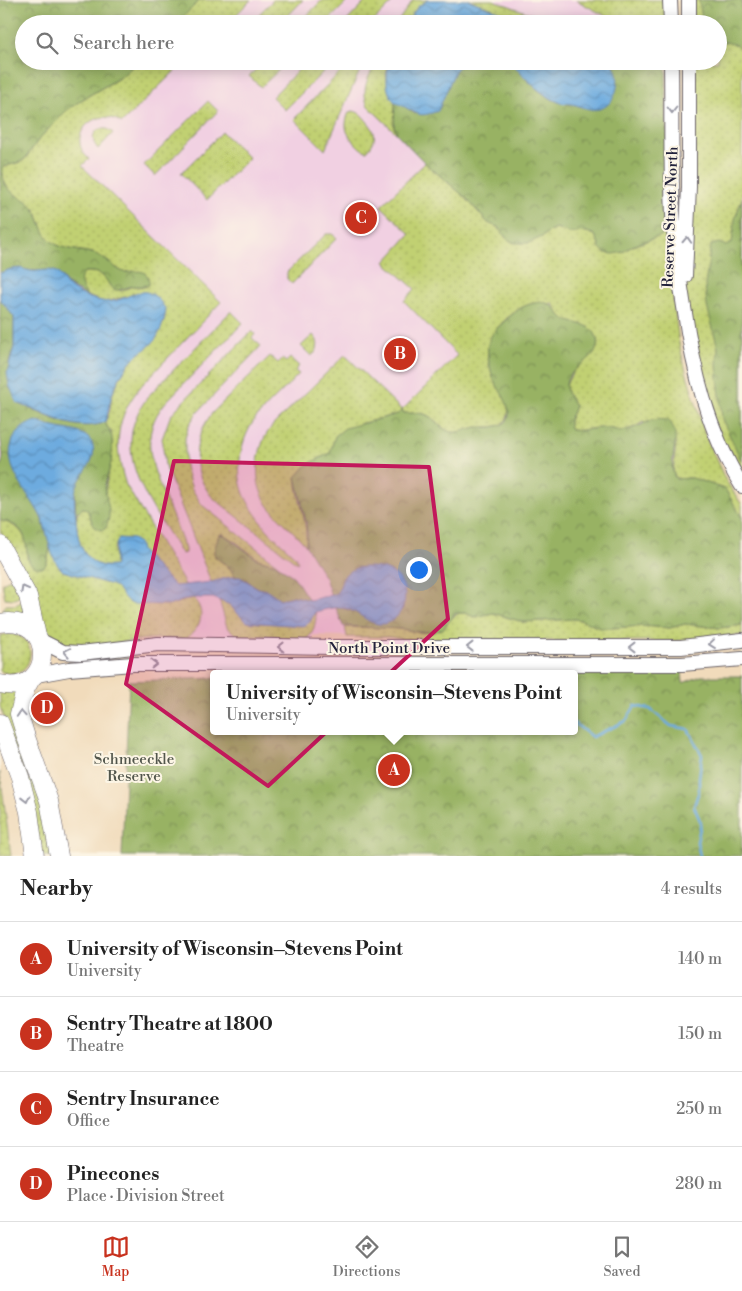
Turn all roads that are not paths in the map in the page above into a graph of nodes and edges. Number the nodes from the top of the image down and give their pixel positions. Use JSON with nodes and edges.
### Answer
{"nodes":[{"id":1,"x":670,"y":0,"type":"edge"},
{"id":2,"x":689,"y":0,"type":"edge"},
{"id":3,"x":671,"y":15,"type":"edge"},
{"id":4,"x":689,"y":15,"type":"edge"},
{"id":5,"x":671,"y":70,"type":"edge"},
{"id":6,"x":689,"y":70,"type":"edge"},
{"id":7,"x":684,"y":307,"type":"junction"},
{"id":8,"x":742,"y":486,"type":"edge"},
{"id":9,"x":0,"y":545,"type":"edge"},
{"id":10,"x":0,"y":623,"type":"edge"},
{"id":11,"x":39,"y":638,"type":"junction"},
{"id":12,"x":742,"y":640,"type":"edge"},
{"id":13,"x":742,"y":659,"type":"edge"},
{"id":14,"x":33,"y":678,"type":"junction"},
{"id":15,"x":0,"y":684,"type":"edge"},
{"id":16,"x":0,"y":723,"type":"edge"},
{"id":17,"x":35,"y":856,"type":"edge"},
{"id":18,"x":59,"y":856,"type":"edge"}],
"edges":[{"from":1,"to":3,"type":"street"},
{"from":2,"to":4,"type":"street"},
{"from":5,"to":7,"type":"street","name":"Reserve Street North","one_way":true},
{"from":7,"to":6,"type":"street","name":"Reserve Street North","one_way":true},
{"from":7,"to":8,"type":"street"},
{"from":11,"to":9,"type":"main road","one_way":true},
{"from":10,"to":11,"type":"main road"},
{"from":12,"to":11,"type":"street","name":"North Point Drive","one_way":true},
{"from":11,"to":14,"type":"main road"},
{"from":14,"to":13,"type":"street","name":"North Point Drive","one_way":true},
{"from":14,"to":15,"type":"main road"},
{"from":18,"to":14,"type":"main road","one_way":true},
{"from":16,"to":17,"type":"main road","one_way":true}]}
